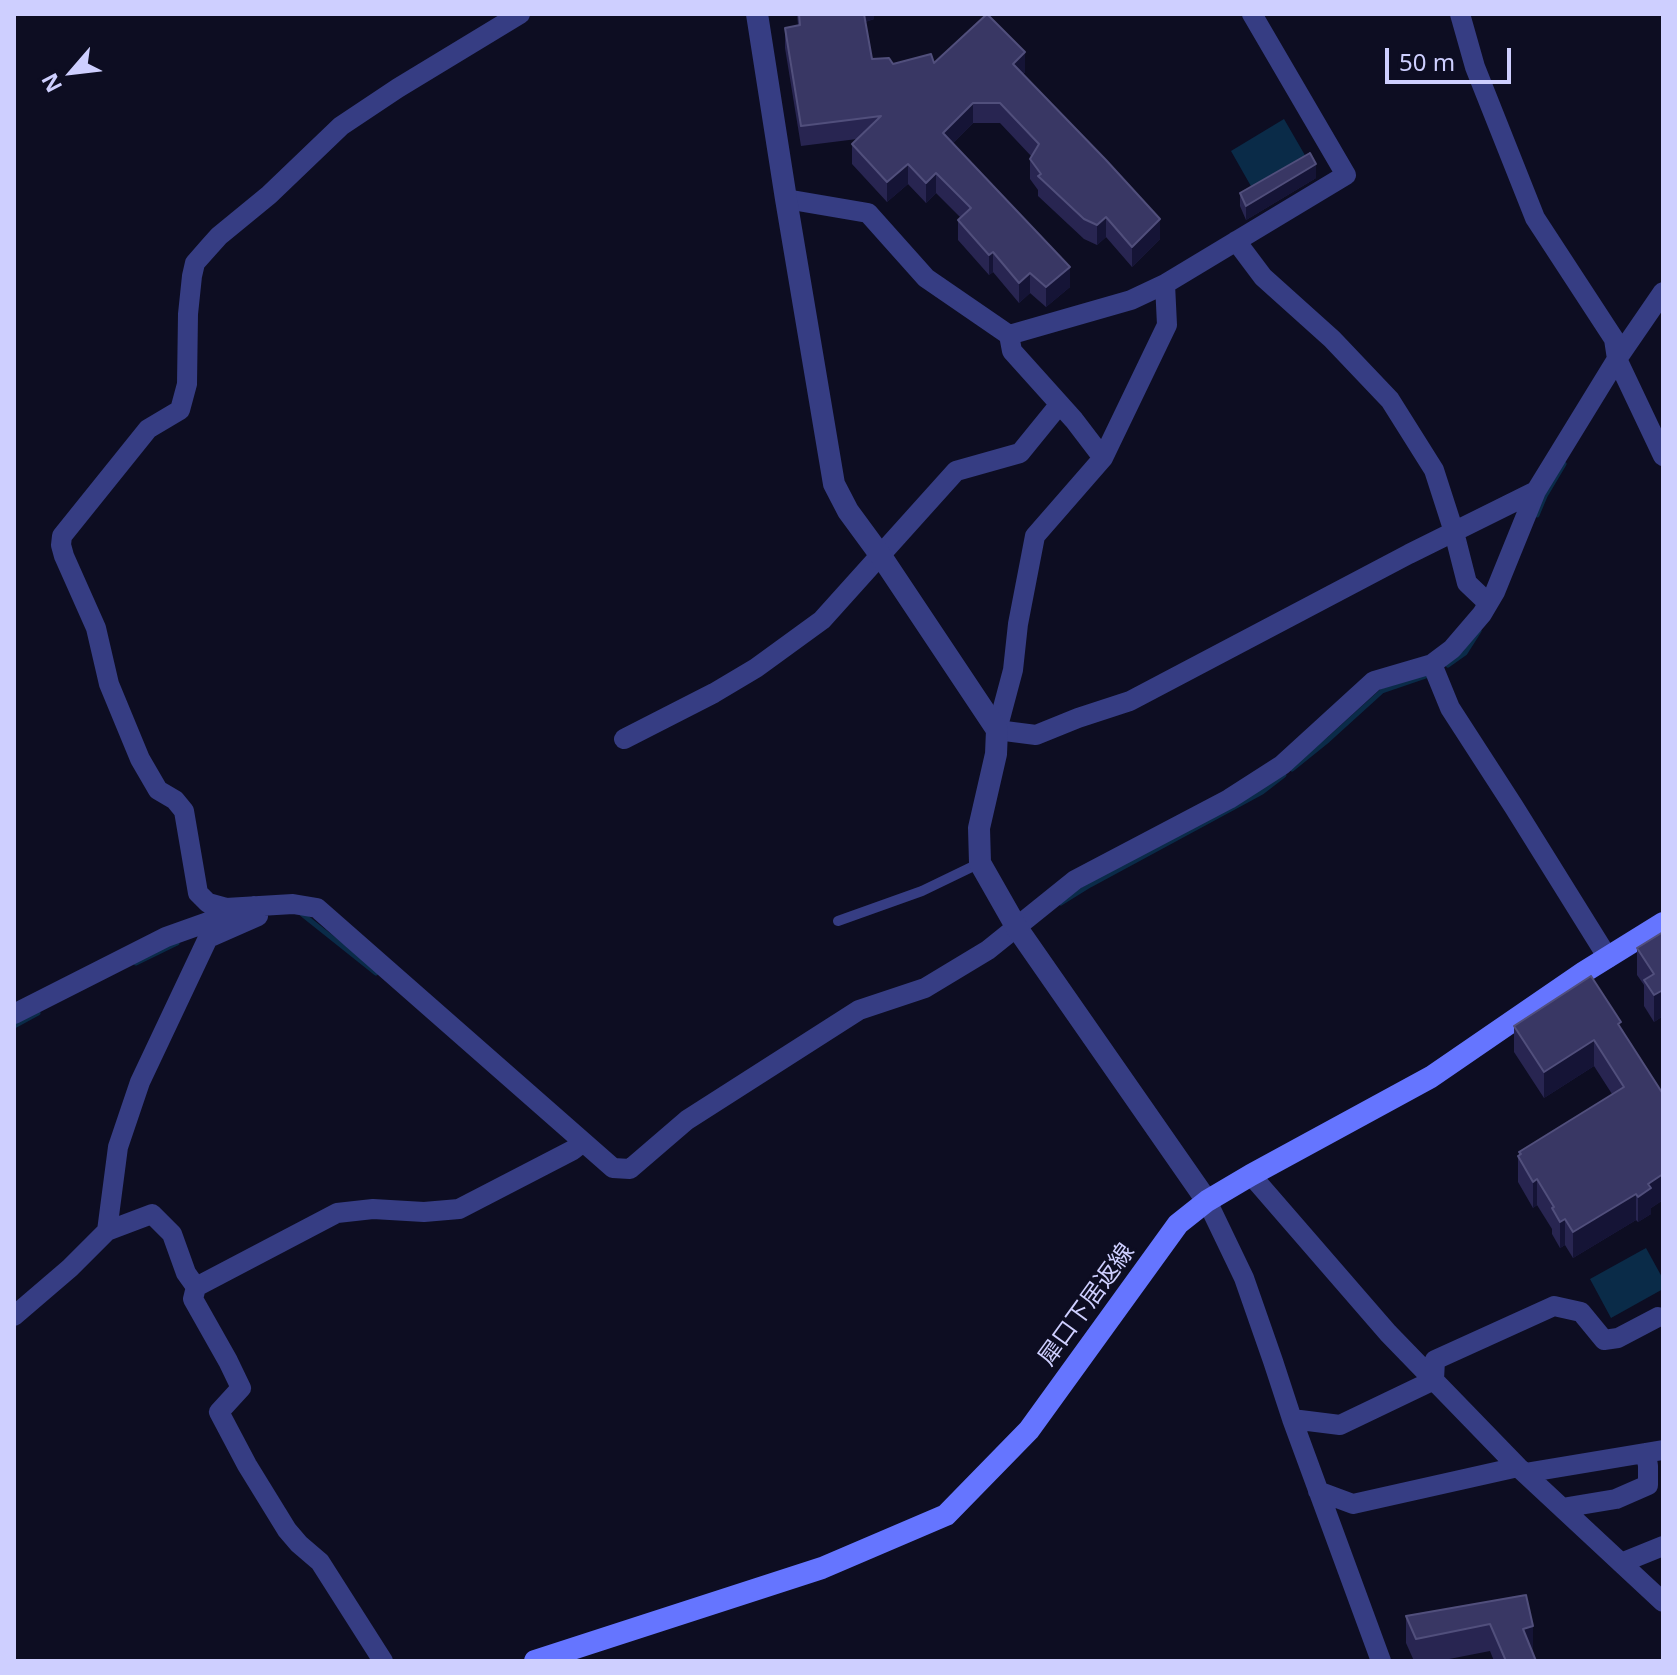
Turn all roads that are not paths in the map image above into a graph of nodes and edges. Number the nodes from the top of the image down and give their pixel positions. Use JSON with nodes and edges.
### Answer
{"nodes":[{"id":1,"x":520,"y":14,"type":"edge"},
{"id":2,"x":757,"y":14,"type":"edge"},
{"id":3,"x":1252,"y":14,"type":"edge"},
{"id":4,"x":1460,"y":14,"type":"edge"},
{"id":5,"x":786,"y":199,"type":"junction"},
{"id":6,"x":1236,"y":241,"type":"junction"},
{"id":7,"x":1165,"y":284,"type":"junction"},
{"id":8,"x":1663,"y":292,"type":"edge"},
{"id":9,"x":1009,"y":335,"type":"junction"},
{"id":10,"x":1617,"y":359,"type":"junction"},
{"id":11,"x":1059,"y":405,"type":"junction"},
{"id":12,"x":1663,"y":456,"type":"edge"},
{"id":13,"x":1103,"y":458,"type":"junction"},
{"id":14,"x":1536,"y":491,"type":"junction"},
{"id":15,"x":1454,"y":532,"type":"junction"},
{"id":16,"x":881,"y":556,"type":"junction"},
{"id":17,"x":1488,"y":603,"type":"junction"},
{"id":18,"x":1432,"y":664,"type":"junction"},
{"id":19,"x":997,"y":730,"type":"junction"},
{"id":20,"x":624,"y":739,"type":"dead end"},
{"id":21,"x":980,"y":863,"type":"junction"},
{"id":22,"x":254,"y":906,"type":"junction"},
{"id":23,"x":838,"y":921,"type":"dead end"},
{"id":24,"x":1663,"y":923,"type":"edge"},
{"id":25,"x":1017,"y":928,"type":"junction"},
{"id":26,"x":1608,"y":958,"type":"junction"},
{"id":27,"x":14,"y":1014,"type":"edge"},
{"id":28,"x":578,"y":1146,"type":"junction"},
{"id":29,"x":1251,"y":1175,"type":"junction"},
{"id":30,"x":1207,"y":1201,"type":"junction"},
{"id":31,"x":107,"y":1231,"type":"junction"},
{"id":32,"x":196,"y":1287,"type":"junction"},
{"id":33,"x":14,"y":1316,"type":"edge"},
{"id":34,"x":1658,"y":1317,"type":"dead end"},
{"id":35,"x":1434,"y":1380,"type":"junction"},
{"id":36,"x":1292,"y":1419,"type":"junction"},
{"id":37,"x":1654,"y":1452,"type":"edge"},
{"id":38,"x":1521,"y":1470,"type":"junction"},
{"id":39,"x":1318,"y":1491,"type":"junction"},
{"id":40,"x":1562,"y":1508,"type":"junction"},
{"id":41,"x":1663,"y":1546,"type":"edge"},
{"id":42,"x":1621,"y":1563,"type":"junction"},
{"id":43,"x":1663,"y":1602,"type":"edge"},
{"id":44,"x":383,"y":1661,"type":"edge"},
{"id":45,"x":535,"y":1661,"type":"edge"},
{"id":46,"x":1381,"y":1661,"type":"edge"}],
"edges":[{"from":1,"to":22,"type":"street"},
{"from":2,"to":5,"type":"street"},
{"from":3,"to":6,"type":"street"},
{"from":4,"to":10,"type":"street"},
{"from":5,"to":9,"type":"street"},
{"from":5,"to":16,"type":"street"},
{"from":6,"to":7,"type":"street"},
{"from":6,"to":15,"type":"street"},
{"from":7,"to":9,"type":"street"},
{"from":7,"to":13,"type":"street"},
{"from":8,"to":10,"type":"street"},
{"from":9,"to":11,"type":"street"},
{"from":10,"to":12,"type":"street"},
{"from":10,"to":14,"type":"street"},
{"from":11,"to":13,"type":"street"},
{"from":11,"to":16,"type":"street"},
{"from":13,"to":19,"type":"street"},
{"from":14,"to":15,"type":"street"},
{"from":14,"to":17,"type":"street"},
{"from":15,"to":17,"type":"street"},
{"from":15,"to":19,"type":"street"},
{"from":16,"to":19,"type":"street"},
{"from":16,"to":20,"type":"street"},
{"from":17,"to":18,"type":"street"},
{"from":18,"to":25,"type":"street"},
{"from":18,"to":26,"type":"street"},
{"from":19,"to":21,"type":"street"},
{"from":21,"to":23,"type":"lane"},
{"from":21,"to":25,"type":"street"},
{"from":22,"to":27,"type":"street"},
{"from":22,"to":28,"type":"street"},
{"from":22,"to":31,"type":"street"},
{"from":24,"to":26,"type":"main road","name":"犀口下居返線"},
{"from":25,"to":28,"type":"street"},
{"from":25,"to":30,"type":"street"},
{"from":26,"to":29,"type":"main road","name":"犀口下居返線"},
{"from":28,"to":32,"type":"street"},
{"from":29,"to":30,"type":"main road","name":"犀口下居返線"},
{"from":29,"to":35,"type":"street"},
{"from":30,"to":36,"type":"street"},
{"from":30,"to":45,"type":"main road","name":"犀口下居返線"},
{"from":31,"to":32,"type":"street"},
{"from":31,"to":33,"type":"street"},
{"from":32,"to":44,"type":"street"},
{"from":34,"to":35,"type":"street"},
{"from":35,"to":36,"type":"street"},
{"from":35,"to":38,"type":"street"},
{"from":36,"to":39,"type":"street"},
{"from":37,"to":38,"type":"street"},
{"from":37,"to":40,"type":"street"},
{"from":38,"to":39,"type":"street"},
{"from":38,"to":40,"type":"street"},
{"from":39,"to":46,"type":"street"},
{"from":40,"to":42,"type":"street"},
{"from":41,"to":42,"type":"street"},
{"from":42,"to":43,"type":"street"}]}
